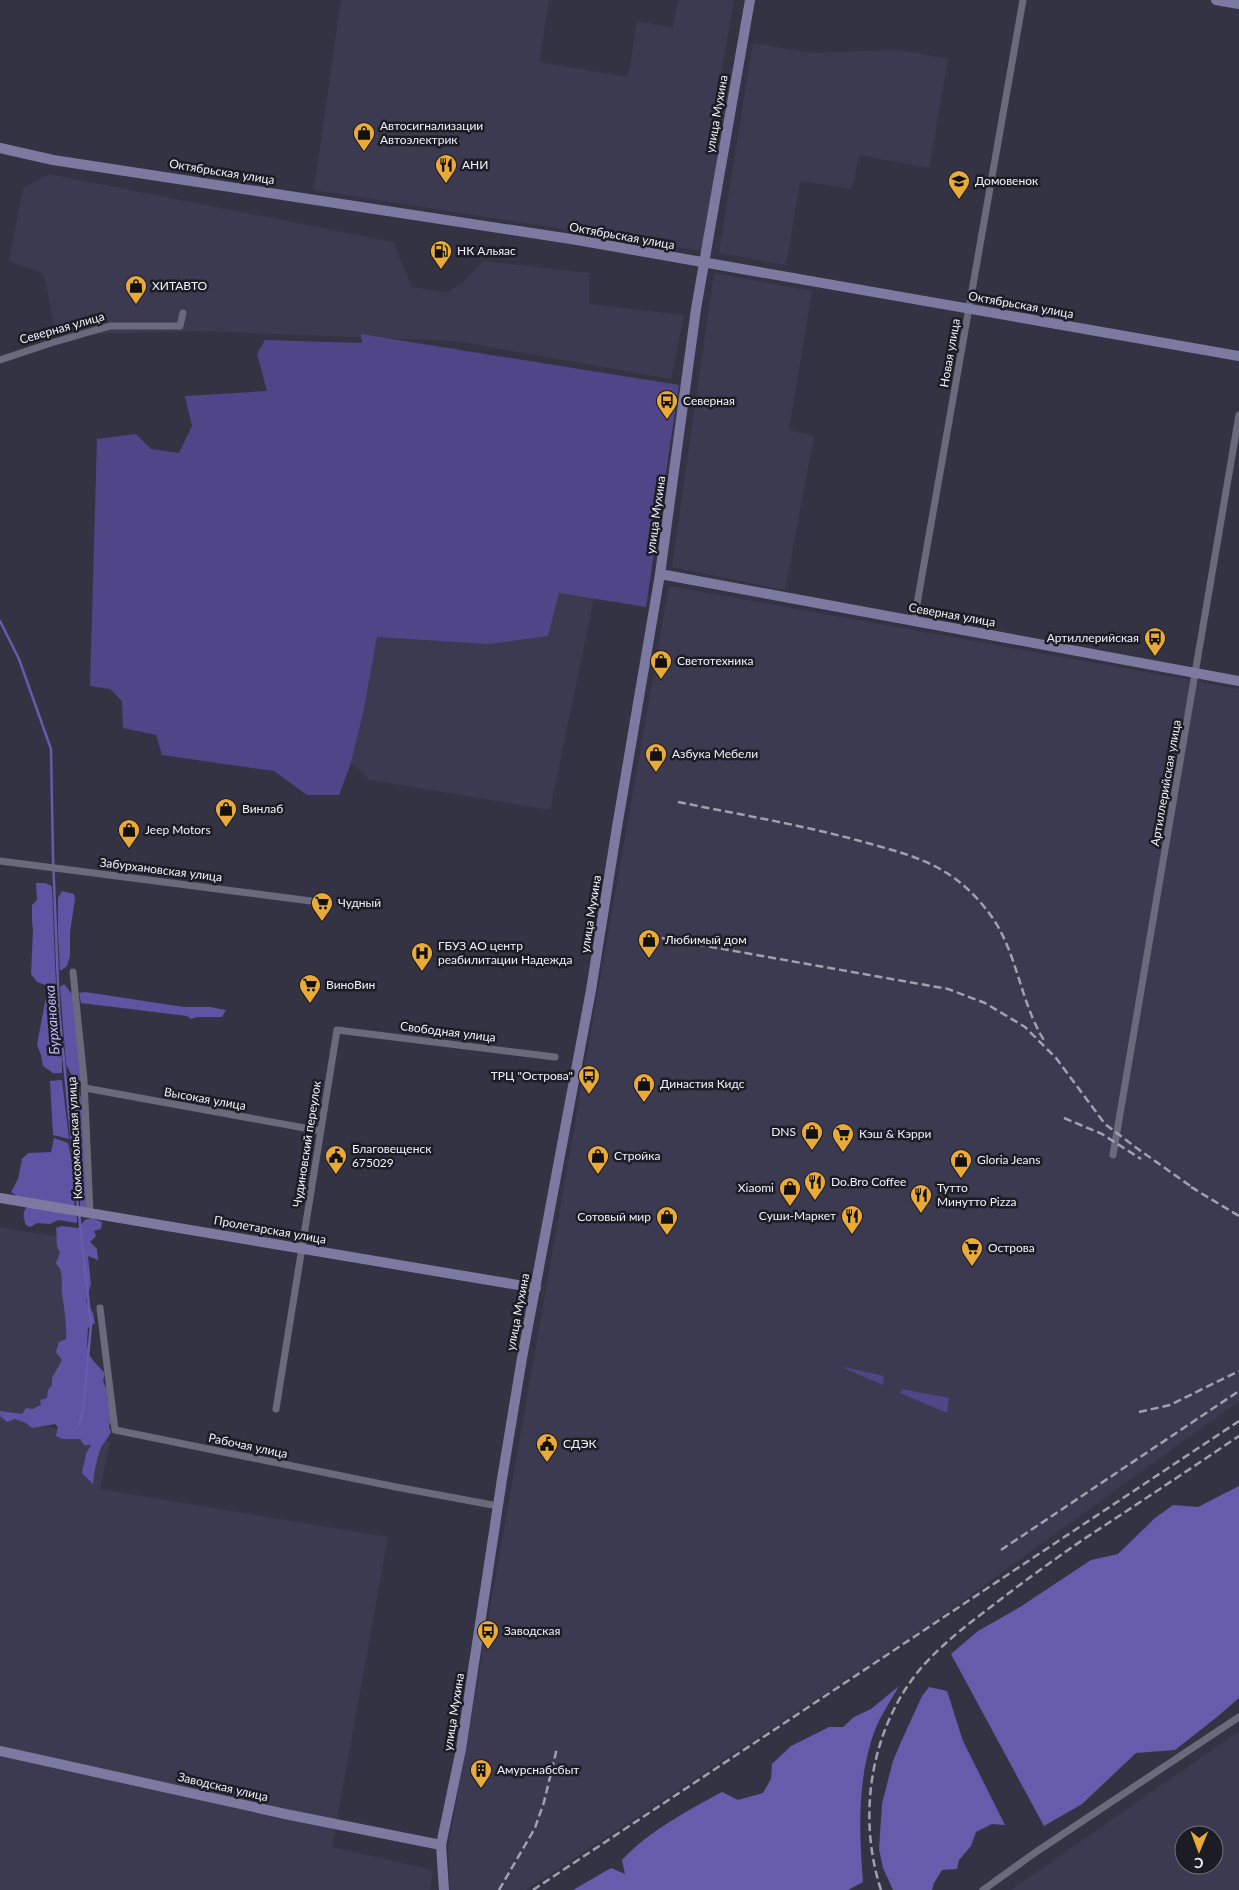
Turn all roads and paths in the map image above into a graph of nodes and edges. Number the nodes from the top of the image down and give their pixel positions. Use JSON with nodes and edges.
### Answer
{"nodes":[{"id":1,"x":750,"y":0,"type":"edge"},
{"id":2,"x":1023,"y":0,"type":"edge"},
{"id":3,"x":1216,"y":0,"type":"edge"},
{"id":4,"x":1239,"y":4,"type":"edge"},
{"id":5,"x":0,"y":148,"type":"edge"},
{"id":6,"x":704,"y":263,"type":"junction"},
{"id":7,"x":969,"y":309,"type":"junction"},
{"id":8,"x":183,"y":313,"type":"dead end"},
{"id":9,"x":1239,"y":356,"type":"edge"},
{"id":10,"x":0,"y":360,"type":"edge"},
{"id":11,"x":1239,"y":415,"type":"edge"},
{"id":12,"x":660,"y":574,"type":"junction"},
{"id":13,"x":914,"y":621,"type":"junction"},
{"id":14,"x":1196,"y":673,"type":"junction"},
{"id":15,"x":1239,"y":681,"type":"edge"},
{"id":16,"x":0,"y":861,"type":"edge"},
{"id":17,"x":319,"y":902,"type":"dead end"},
{"id":18,"x":73,"y":972,"type":"dead end"},
{"id":19,"x":337,"y":1030,"type":"joint"},
{"id":20,"x":555,"y":1057,"type":"dead end"},
{"id":21,"x":84,"y":1088,"type":"junction"},
{"id":22,"x":321,"y":1131,"type":"junction"},
{"id":23,"x":1113,"y":1155,"type":"dead end"},
{"id":24,"x":0,"y":1198,"type":"edge"},
{"id":25,"x":82,"y":1212,"type":"junction"},
{"id":26,"x":302,"y":1248,"type":"junction"},
{"id":27,"x":536,"y":1288,"type":"junction"},
{"id":28,"x":100,"y":1308,"type":"dead end"},
{"id":29,"x":276,"y":1409,"type":"dead end"},
{"id":30,"x":498,"y":1506,"type":"junction"},
{"id":31,"x":1239,"y":1717,"type":"edge"},
{"id":32,"x":0,"y":1751,"type":"edge"},
{"id":33,"x":441,"y":1845,"type":"junction"},
{"id":34,"x":444,"y":1890,"type":"edge"},
{"id":35,"x":983,"y":1890,"type":"edge"}],
"edges":[{"from":1,"to":6,"type":"main road","name":"улица Мухина"},
{"from":2,"to":7,"type":"street","name":"Новая улица"},
{"from":3,"to":4,"type":"main road"},
{"from":5,"to":6,"type":"main road","name":"Октябрьская улица"},
{"from":6,"to":7,"type":"main road","name":"Октябрьская улица"},
{"from":6,"to":12,"type":"main road","name":"улица Мухина"},
{"from":7,"to":9,"type":"main road","name":"Октябрьская улица"},
{"from":7,"to":13,"type":"street","name":"Новая улица"},
{"from":8,"to":10,"type":"street","name":"Северная улица"},
{"from":11,"to":14,"type":"street","name":"Артиллерийская улица"},
{"from":12,"to":13,"type":"main road","name":"Северная улица"},
{"from":12,"to":27,"type":"main road","name":"улица Мухина"},
{"from":13,"to":14,"type":"main road","name":"Северная улица"},
{"from":14,"to":15,"type":"main road","name":"Северная улица"},
{"from":14,"to":23,"type":"street","name":"Артиллерийская улица"},
{"from":16,"to":17,"type":"street","name":"Забурхановская улица"},
{"from":18,"to":21,"type":"street","name":"Комсомольская улица"},
{"from":19,"to":20,"type":"street","name":"Свободная улица"},
{"from":19,"to":22,"type":"street","name":"Чудиновский переулок"},
{"from":21,"to":22,"type":"street","name":"Высокая улица"},
{"from":21,"to":25,"type":"street","name":"Комсомольская улица"},
{"from":22,"to":26,"type":"street","name":"Чудиновский переулок"},
{"from":24,"to":25,"type":"main road","name":"Пролетарская улица"},
{"from":25,"to":26,"type":"main road","name":"Пролетарская улица"},
{"from":26,"to":27,"type":"main road","name":"Пролетарская улица"},
{"from":26,"to":29,"type":"street","name":"Чудиновский переулок"},
{"from":27,"to":30,"type":"main road","name":"улица Мухина"},
{"from":28,"to":30,"type":"street","name":"Рабочая улица"},
{"from":30,"to":33,"type":"main road","name":"улица Мухина"},
{"from":31,"to":35,"type":"street"},
{"from":32,"to":33,"type":"main road","name":"Заводская улица"},
{"from":33,"to":34,"type":"main road","name":"улица Мухина"}]}
